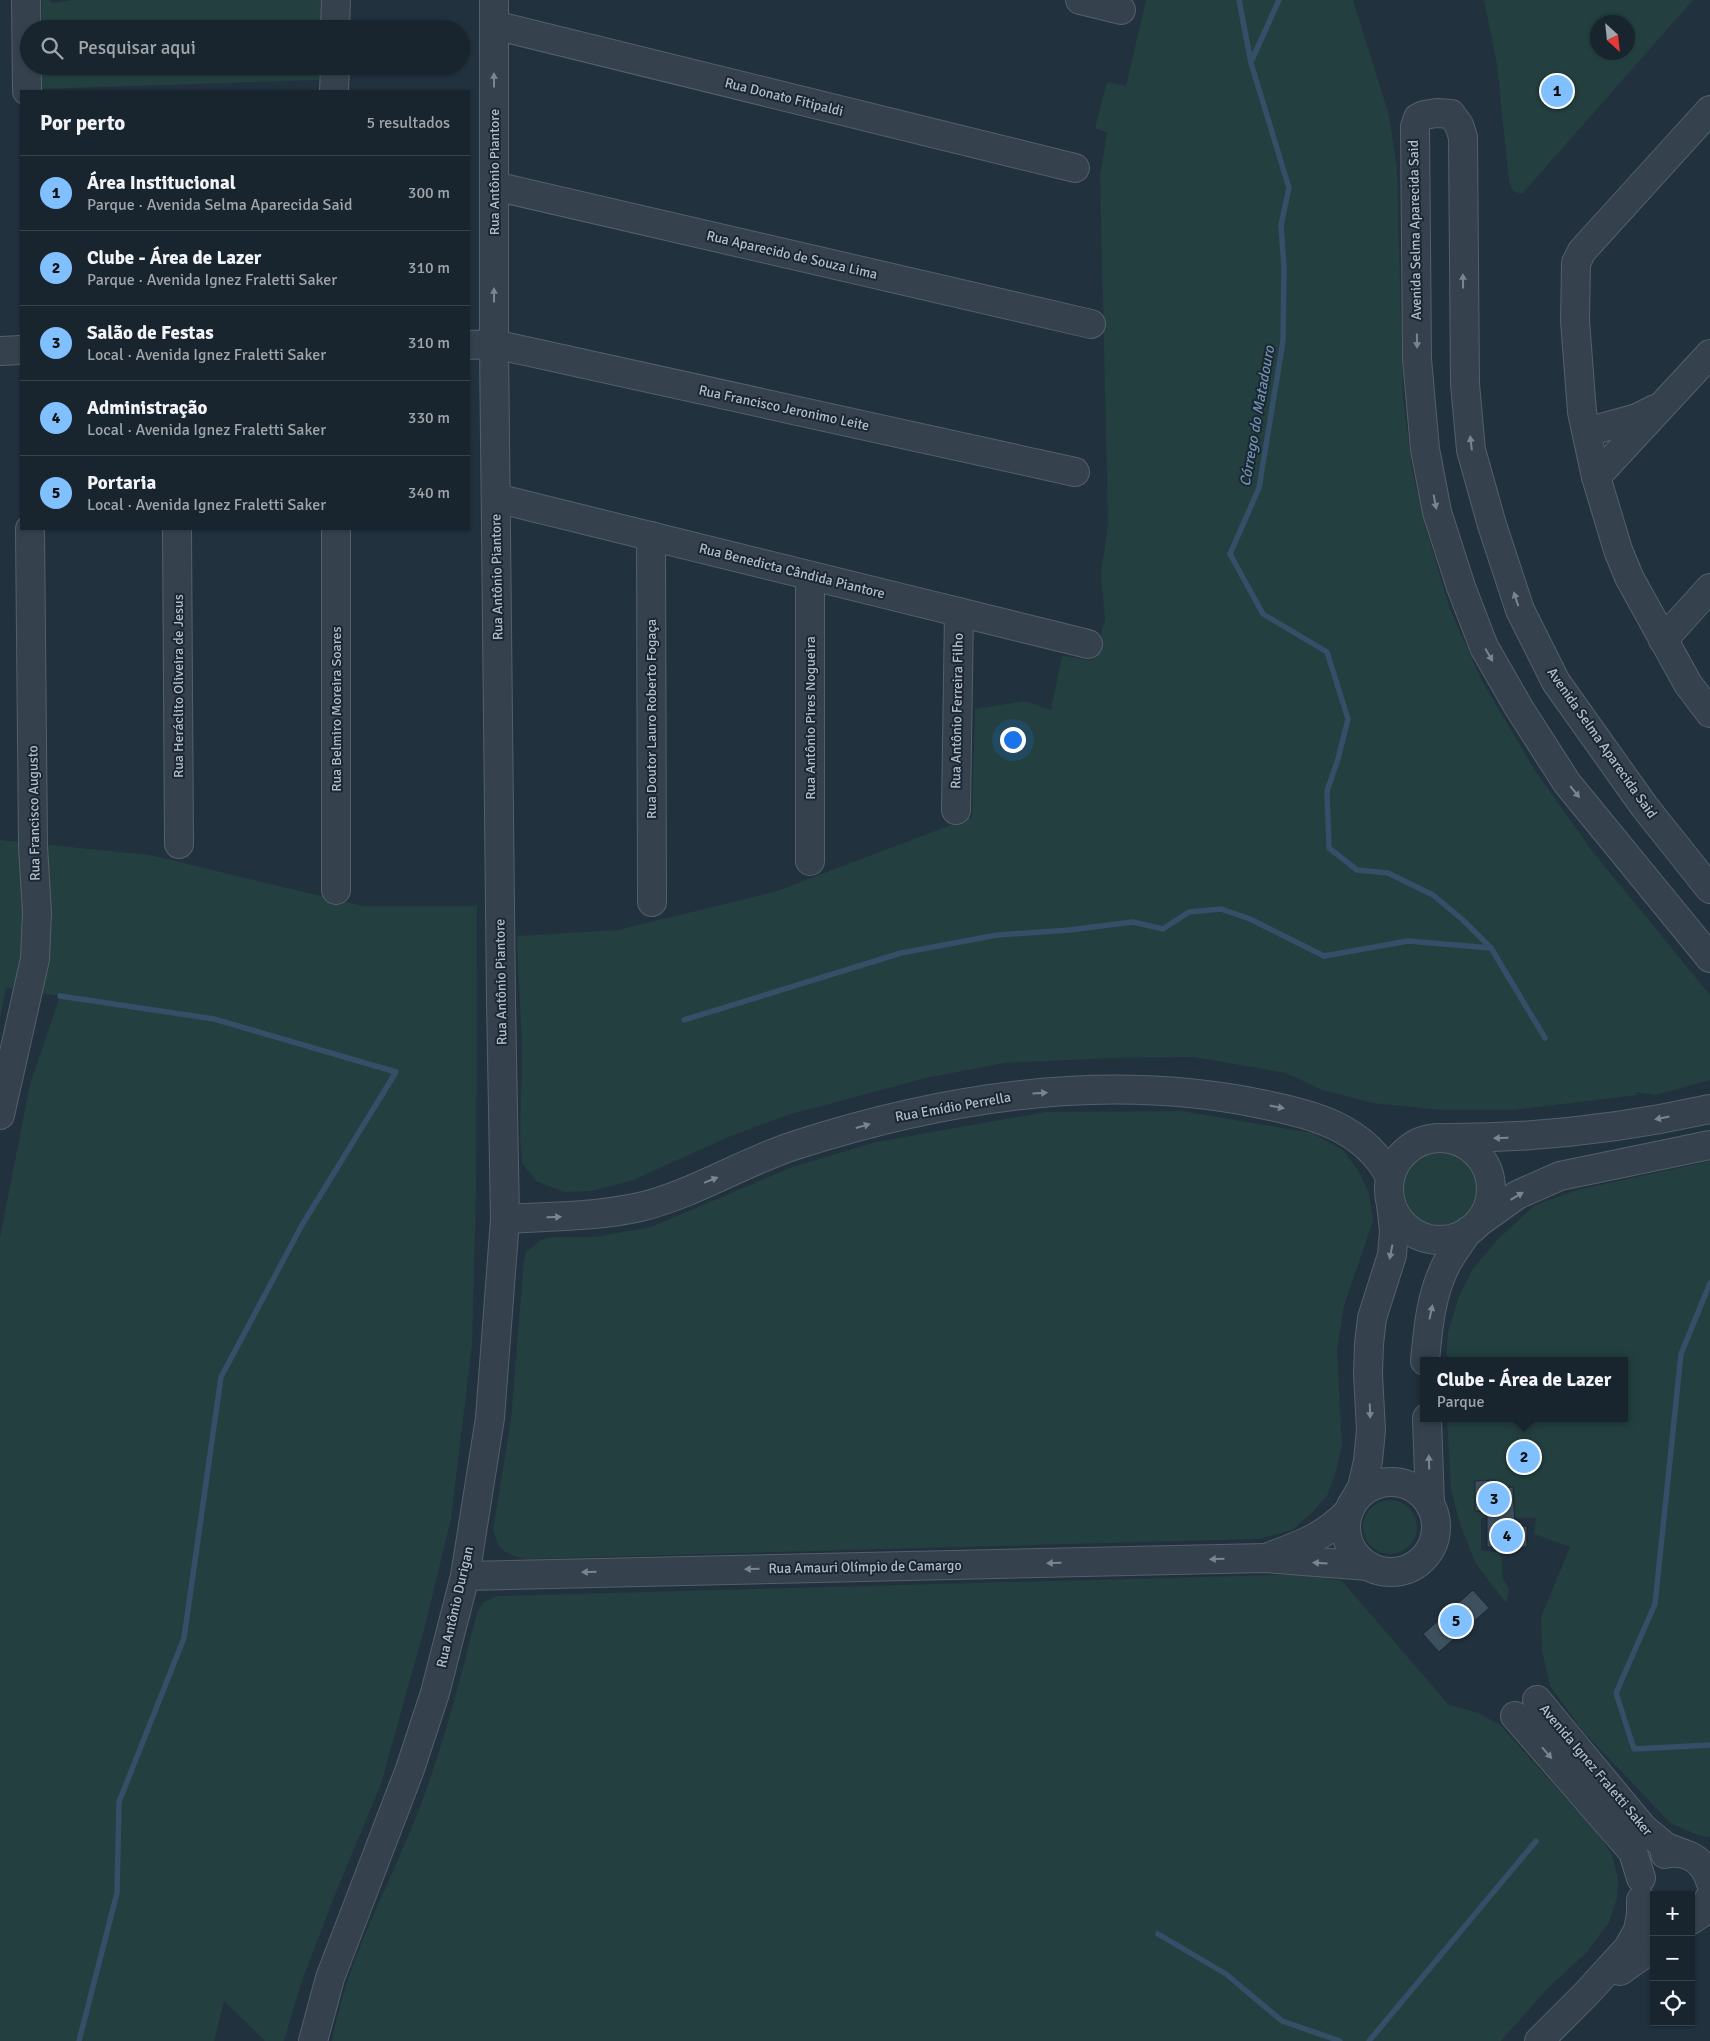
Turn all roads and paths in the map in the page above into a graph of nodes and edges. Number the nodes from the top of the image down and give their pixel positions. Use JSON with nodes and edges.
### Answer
{"nodes":[{"id":1,"x":26,"y":0,"type":"edge"},
{"id":2,"x":336,"y":0,"type":"edge"},
{"id":3,"x":1080,"y":0,"type":"edge"},
{"id":4,"x":1121,"y":10,"type":"dead end"},
{"id":5,"x":494,"y":13,"type":"edge"},
{"id":6,"x":26,"y":20,"type":"edge"},
{"id":7,"x":335,"y":20,"type":"edge"},
{"id":8,"x":27,"y":75,"type":"edge"},
{"id":9,"x":335,"y":75,"type":"edge"},
{"id":10,"x":27,"y":90,"type":"edge"},
{"id":11,"x":334,"y":90,"type":"edge"},
{"id":12,"x":1710,"y":110,"type":"edge"},
{"id":13,"x":1075,"y":168,"type":"dead end"},
{"id":14,"x":494,"y":186,"type":"junction"},
{"id":15,"x":1091,"y":324,"type":"dead end"},
{"id":16,"x":481,"y":344,"type":"edge"},
{"id":17,"x":0,"y":350,"type":"edge"},
{"id":18,"x":20,"y":350,"type":"edge"},
{"id":19,"x":1710,"y":354,"type":"edge"},
{"id":20,"x":1665,"y":404,"type":"junction"},
{"id":21,"x":1587,"y":432,"type":"junction"},
{"id":22,"x":1075,"y":472,"type":"dead end"},
{"id":23,"x":1596,"y":477,"type":"junction"},
{"id":24,"x":496,"y":498,"type":"junction"},
{"id":25,"x":30,"y":530,"type":"edge"},
{"id":26,"x":178,"y":530,"type":"edge"},
{"id":27,"x":336,"y":530,"type":"edge"},
{"id":28,"x":651,"y":536,"type":"junction"},
{"id":29,"x":810,"y":576,"type":"junction"},
{"id":30,"x":1710,"y":588,"type":"edge"},
{"id":31,"x":959,"y":612,"type":"junction"},
{"id":32,"x":1664,"y":640,"type":"junction"},
{"id":33,"x":1088,"y":644,"type":"dead end"},
{"id":34,"x":1710,"y":713,"type":"edge"},
{"id":35,"x":956,"y":810,"type":"dead end"},
{"id":36,"x":179,"y":844,"type":"dead end"},
{"id":37,"x":810,"y":861,"type":"dead end"},
{"id":38,"x":1710,"y":889,"type":"edge"},
{"id":39,"x":336,"y":890,"type":"dead end"},
{"id":40,"x":652,"y":902,"type":"dead end"},
{"id":41,"x":1710,"y":958,"type":"edge"},
{"id":42,"x":2,"y":1101,"type":"edge"},
{"id":43,"x":1710,"y":1109,"type":"edge"},
{"id":44,"x":1449,"y":1138,"type":"junction"},
{"id":45,"x":1710,"y":1146,"type":"edge"},
{"id":46,"x":504,"y":1153,"type":"joint"},
{"id":47,"x":1391,"y":1190,"type":"junction"},
{"id":48,"x":505,"y":1219,"type":"junction"},
{"id":49,"x":1472,"y":1227,"type":"junction"},
{"id":50,"x":1425,"y":1357,"type":"edge"},
{"id":51,"x":1427,"y":1422,"type":"edge"},
{"id":52,"x":1430,"y":1505,"type":"junction"},
{"id":53,"x":1351,"y":1507,"type":"junction"},
{"id":54,"x":1265,"y":1558,"type":"junction"},
{"id":55,"x":1368,"y":1566,"type":"junction"},
{"id":56,"x":465,"y":1576,"type":"junction"},
{"id":57,"x":1537,"y":1700,"type":"dead end"},
{"id":58,"x":1514,"y":1716,"type":"dead end"},
{"id":59,"x":1695,"y":1856,"type":"edge"},
{"id":60,"x":1710,"y":1880,"type":"edge"},
{"id":61,"x":1645,"y":1898,"type":"edge"},
{"id":62,"x":1650,"y":1950,"type":"edge"},
{"id":63,"x":1586,"y":1994,"type":"junction"},
{"id":64,"x":313,"y":2041,"type":"edge"},
{"id":65,"x":1539,"y":2041,"type":"edge"}],
"edges":[{"from":1,"to":6,"type":"street"},
{"from":2,"to":7,"type":"street"},
{"from":3,"to":4,"type":"street"},
{"from":5,"to":13,"type":"street","name":"Rua Donato Fitipaldi"},
{"from":14,"to":5,"type":"street","name":"Rua Antônio Piantore","one_way":true},
{"from":8,"to":10,"type":"street"},
{"from":9,"to":11,"type":"street"},
{"from":12,"to":21,"type":"street"},
{"from":14,"to":15,"type":"street","name":"Rua Aparecido de Souza Lima"},
{"from":16,"to":14,"type":"street","name":"Rua Antônio Piantore","one_way":true},
{"from":16,"to":22,"type":"street","name":"Rua Francisco Jeronimo Leite"},
{"from":16,"to":24,"type":"street","name":"Rua Antônio Piantore"},
{"from":17,"to":18,"type":"street"},
{"from":19,"to":20,"type":"street"},
{"from":20,"to":21,"type":"street"},
{"from":20,"to":23,"type":"street"},
{"from":21,"to":23,"type":"street"},
{"from":23,"to":32,"type":"street"},
{"from":24,"to":28,"type":"street","name":"Rua Benedicta Cândida Piantore"},
{"from":24,"to":46,"type":"street","name":"Rua Antônio Piantore"},
{"from":25,"to":42,"type":"street","name":"Rua Francisco Augusto"},
{"from":26,"to":36,"type":"street","name":"Rua Heráclito Oliveira de Jesus"},
{"from":27,"to":39,"type":"street","name":"Rua Belmiro Moreira Soares"},
{"from":28,"to":29,"type":"street","name":"Rua Benedicta Cândida Piantore"},
{"from":28,"to":40,"type":"street","name":"Rua Doutor Lauro Roberto Fogaça"},
{"from":29,"to":31,"type":"street","name":"Rua Benedicta Cândida Piantore"},
{"from":29,"to":37,"type":"street","name":"Rua Antônio Pires Nogueira"},
{"from":30,"to":32,"type":"street"},
{"from":31,"to":33,"type":"street","name":"Rua Benedicta Cândida Piantore"},
{"from":31,"to":35,"type":"street","name":"Rua Antônio Ferreira Filho"},
{"from":32,"to":34,"type":"street"},
{"from":38,"to":41,"type":"street","name":"Avenida Selma Aparecida Said","one_way":true},
{"from":43,"to":44,"type":"street","one_way":true},
{"from":44,"to":47,"type":"street"},
{"from":44,"to":49,"type":"street"},
{"from":49,"to":45,"type":"street","one_way":true},
{"from":46,"to":48,"type":"street","name":"Rua Antônio Durigan"},
{"from":48,"to":47,"type":"street","name":"Rua Emídio Perrella","one_way":true},
{"from":47,"to":49,"type":"street"},
{"from":47,"to":53,"type":"street","one_way":true},
{"from":48,"to":56,"type":"street","name":"Rua Antônio Durigan"},
{"from":50,"to":49,"type":"street","one_way":true},
{"from":52,"to":51,"type":"street","one_way":true},
{"from":52,"to":53,"type":"street"},
{"from":52,"to":55,"type":"street"},
{"from":53,"to":54,"type":"street","name":"Rua Amauri Olímpio de Camargo"},
{"from":53,"to":55,"type":"street"},
{"from":55,"to":54,"type":"street","name":"Rua Amauri Olímpio de Camargo","one_way":true},
{"from":54,"to":56,"type":"street","name":"Rua Amauri Olímpio de Camargo","one_way":true},
{"from":56,"to":64,"type":"street","name":"Rua Antônio Durigan"},
{"from":57,"to":59,"type":"street","name":"Avenida Ignez Fraletti Saker"},
{"from":58,"to":61,"type":"street","name":"Avenida Ignez Fraletti Saker","one_way":true},
{"from":59,"to":60,"type":"street"},
{"from":59,"to":61,"type":"street"},
{"from":61,"to":63,"type":"street"},
{"from":62,"to":63,"type":"street"},
{"from":63,"to":65,"type":"street"}]}
